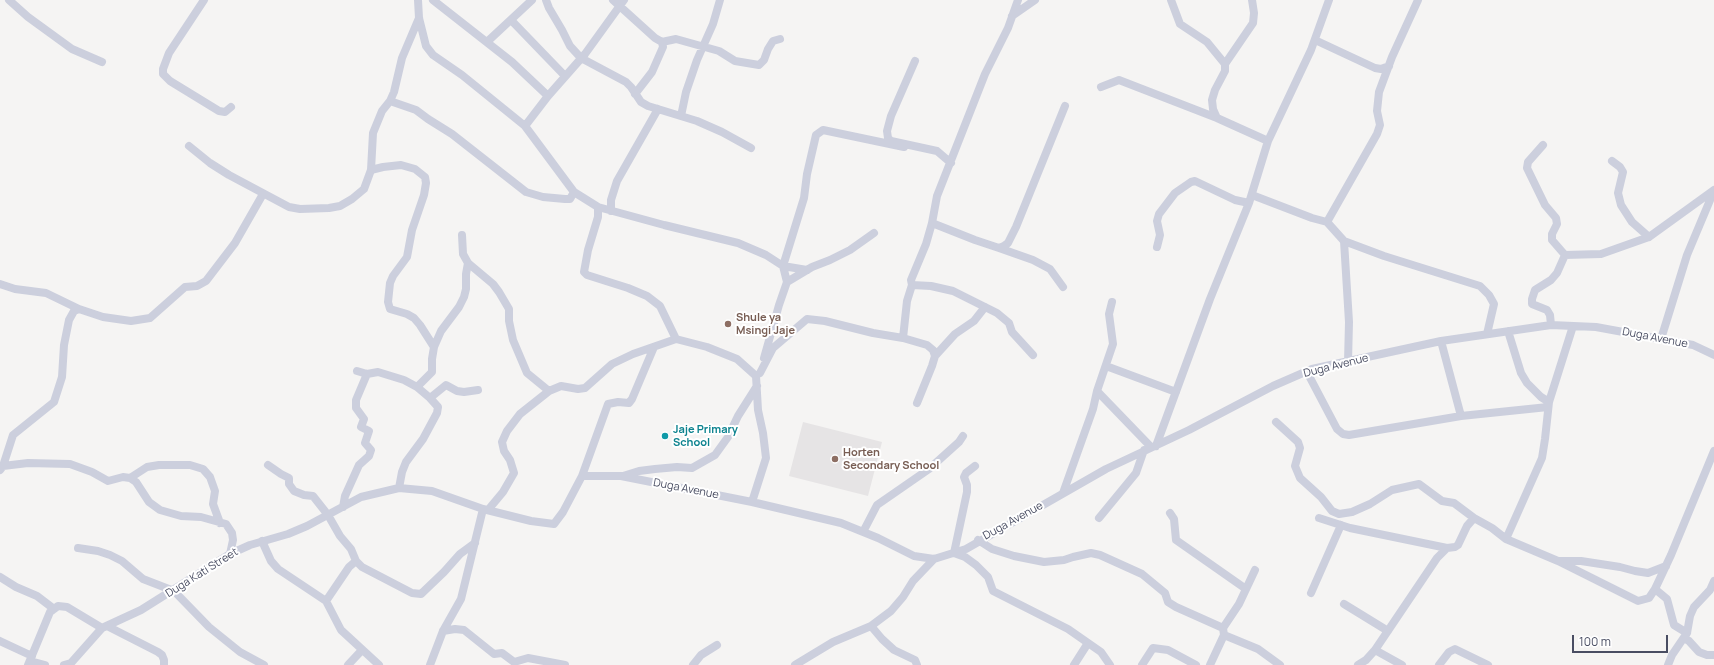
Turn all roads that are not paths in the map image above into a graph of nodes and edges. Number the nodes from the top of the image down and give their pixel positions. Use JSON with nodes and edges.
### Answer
{"nodes":[{"id":1,"x":9,"y":0,"type":"edge"},
{"id":2,"x":204,"y":0,"type":"edge"},
{"id":3,"x":418,"y":0,"type":"edge"},
{"id":4,"x":432,"y":0,"type":"edge"},
{"id":5,"x":532,"y":0,"type":"edge"},
{"id":6,"x":546,"y":0,"type":"edge"},
{"id":7,"x":613,"y":0,"type":"edge"},
{"id":8,"x":720,"y":0,"type":"edge"},
{"id":9,"x":1018,"y":0,"type":"edge"},
{"id":10,"x":1036,"y":0,"type":"edge"},
{"id":11,"x":1171,"y":0,"type":"edge"},
{"id":12,"x":1252,"y":0,"type":"edge"},
{"id":13,"x":1328,"y":0,"type":"edge"},
{"id":14,"x":1418,"y":0,"type":"edge"},
{"id":15,"x":622,"y":3,"type":"edge"},
{"id":16,"x":1012,"y":16,"type":"junction"},
{"id":17,"x":419,"y":18,"type":"junction"},
{"id":18,"x":511,"y":20,"type":"junction"},
{"id":19,"x":780,"y":39,"type":"dead end"},
{"id":20,"x":1315,"y":40,"type":"junction"},
{"id":21,"x":488,"y":42,"type":"junction"},
{"id":22,"x":662,"y":42,"type":"junction"},
{"id":23,"x":702,"y":46,"type":"junction"},
{"id":24,"x":581,"y":58,"type":"junction"},
{"id":25,"x":915,"y":61,"type":"dead end"},
{"id":26,"x":102,"y":62,"type":"dead end"},
{"id":27,"x":1225,"y":64,"type":"junction"},
{"id":28,"x":1388,"y":66,"type":"junction"},
{"id":29,"x":565,"y":76,"type":"junction"},
{"id":30,"x":1101,"y":87,"type":"dead end"},
{"id":31,"x":635,"y":94,"type":"junction"},
{"id":32,"x":548,"y":96,"type":"junction"},
{"id":33,"x":390,"y":101,"type":"junction"},
{"id":34,"x":1064,"y":106,"type":"dead end"},
{"id":35,"x":231,"y":107,"type":"dead end"},
{"id":36,"x":658,"y":110,"type":"junction"},
{"id":37,"x":681,"y":116,"type":"junction"},
{"id":38,"x":1217,"y":118,"type":"junction"},
{"id":39,"x":525,"y":126,"type":"junction"},
{"id":40,"x":1268,"y":141,"type":"junction"},
{"id":41,"x":1543,"y":145,"type":"dead end"},
{"id":42,"x":189,"y":146,"type":"dead end"},
{"id":43,"x":904,"y":147,"type":"dead end"},
{"id":44,"x":751,"y":148,"type":"dead end"},
{"id":45,"x":1612,"y":161,"type":"dead end"},
{"id":46,"x":951,"y":163,"type":"junction"},
{"id":47,"x":371,"y":170,"type":"junction"},
{"id":48,"x":574,"y":192,"type":"junction"},
{"id":49,"x":263,"y":194,"type":"junction"},
{"id":50,"x":1251,"y":199,"type":"junction"},
{"id":51,"x":598,"y":207,"type":"junction"},
{"id":52,"x":611,"y":210,"type":"junction"},
{"id":53,"x":932,"y":222,"type":"junction"},
{"id":54,"x":1327,"y":222,"type":"junction"},
{"id":55,"x":874,"y":233,"type":"dead end"},
{"id":56,"x":462,"y":235,"type":"dead end"},
{"id":57,"x":1649,"y":237,"type":"junction"},
{"id":58,"x":1344,"y":241,"type":"junction"},
{"id":59,"x":1157,"y":247,"type":"dead end"},
{"id":60,"x":999,"y":248,"type":"junction"},
{"id":61,"x":1565,"y":256,"type":"junction"},
{"id":62,"x":468,"y":263,"type":"junction"},
{"id":63,"x":783,"y":266,"type":"junction"},
{"id":64,"x":807,"y":270,"type":"junction"},
{"id":65,"x":787,"y":282,"type":"junction"},
{"id":66,"x":0,"y":284,"type":"edge"},
{"id":67,"x":912,"y":285,"type":"junction"},
{"id":68,"x":1063,"y":287,"type":"dead end"},
{"id":69,"x":1112,"y":302,"type":"dead end"},
{"id":70,"x":986,"y":307,"type":"junction"},
{"id":71,"x":79,"y":309,"type":"junction"},
{"id":72,"x":1551,"y":325,"type":"junction"},
{"id":73,"x":1573,"y":326,"type":"junction"},
{"id":74,"x":1508,"y":330,"type":"junction"},
{"id":75,"x":1487,"y":334,"type":"junction"},
{"id":76,"x":903,"y":338,"type":"junction"},
{"id":77,"x":676,"y":339,"type":"junction"},
{"id":78,"x":1661,"y":339,"type":"junction"},
{"id":79,"x":1441,"y":341,"type":"junction"},
{"id":80,"x":434,"y":347,"type":"junction"},
{"id":81,"x":654,"y":347,"type":"junction"},
{"id":82,"x":1714,"y":355,"type":"edge"},
{"id":83,"x":935,"y":356,"type":"junction"},
{"id":84,"x":1033,"y":356,"type":"dead end"},
{"id":85,"x":1348,"y":362,"type":"junction"},
{"id":86,"x":1106,"y":366,"type":"junction"},
{"id":87,"x":357,"y":371,"type":"dead end"},
{"id":88,"x":1307,"y":372,"type":"junction"},
{"id":89,"x":367,"y":374,"type":"junction"},
{"id":90,"x":758,"y":374,"type":"junction"},
{"id":91,"x":417,"y":386,"type":"junction"},
{"id":92,"x":757,"y":386,"type":"junction"},
{"id":93,"x":478,"y":390,"type":"dead end"},
{"id":94,"x":549,"y":391,"type":"junction"},
{"id":95,"x":1097,"y":391,"type":"junction"},
{"id":96,"x":1176,"y":392,"type":"junction"},
{"id":97,"x":430,"y":398,"type":"junction"},
{"id":98,"x":917,"y":403,"type":"dead end"},
{"id":99,"x":1549,"y":404,"type":"junction"},
{"id":100,"x":1461,"y":416,"type":"junction"},
{"id":101,"x":1276,"y":422,"type":"dead end"},
{"id":102,"x":963,"y":436,"type":"dead end"},
{"id":103,"x":1150,"y":448,"type":"junction"},
{"id":104,"x":1714,"y":451,"type":"edge"},
{"id":105,"x":268,"y":465,"type":"dead end"},
{"id":106,"x":975,"y":466,"type":"dead end"},
{"id":107,"x":2,"y":468,"type":"edge"},
{"id":108,"x":582,"y":476,"type":"junction"},
{"id":109,"x":621,"y":476,"type":"junction"},
{"id":110,"x":130,"y":478,"type":"junction"},
{"id":111,"x":399,"y":488,"type":"junction"},
{"id":112,"x":1063,"y":494,"type":"junction"},
{"id":113,"x":752,"y":502,"type":"junction"},
{"id":114,"x":343,"y":507,"type":"junction"},
{"id":115,"x":486,"y":510,"type":"junction"},
{"id":116,"x":1170,"y":512,"type":"dead end"},
{"id":117,"x":328,"y":515,"type":"junction"},
{"id":118,"x":1099,"y":518,"type":"dead end"},
{"id":119,"x":1320,"y":518,"type":"dead end"},
{"id":120,"x":1474,"y":518,"type":"junction"},
{"id":121,"x":220,"y":523,"type":"junction"},
{"id":122,"x":1341,"y":525,"type":"junction"},
{"id":123,"x":863,"y":532,"type":"junction"},
{"id":124,"x":1506,"y":539,"type":"junction"},
{"id":125,"x":978,"y":540,"type":"junction"},
{"id":126,"x":262,"y":541,"type":"junction"},
{"id":127,"x":475,"y":543,"type":"junction"},
{"id":128,"x":78,"y":548,"type":"dead end"},
{"id":129,"x":1447,"y":548,"type":"junction"},
{"id":130,"x":954,"y":553,"type":"junction"},
{"id":131,"x":230,"y":554,"type":"junction"},
{"id":132,"x":934,"y":559,"type":"junction"},
{"id":133,"x":356,"y":561,"type":"junction"},
{"id":134,"x":1558,"y":561,"type":"junction"},
{"id":135,"x":1666,"y":566,"type":"junction"},
{"id":136,"x":1255,"y":570,"type":"dead end"},
{"id":137,"x":0,"y":577,"type":"edge"},
{"id":138,"x":1714,"y":581,"type":"edge"},
{"id":139,"x":1246,"y":589,"type":"junction"},
{"id":140,"x":1655,"y":589,"type":"junction"},
{"id":141,"x":174,"y":591,"type":"junction"},
{"id":142,"x":1310,"y":593,"type":"dead end"},
{"id":143,"x":326,"y":601,"type":"junction"},
{"id":144,"x":1344,"y":604,"type":"dead end"},
{"id":145,"x":54,"y":609,"type":"junction"},
{"id":146,"x":871,"y":626,"type":"junction"},
{"id":147,"x":104,"y":627,"type":"junction"},
{"id":148,"x":443,"y":631,"type":"junction"},
{"id":149,"x":1223,"y":631,"type":"junction"},
{"id":150,"x":1388,"y":631,"type":"junction"},
{"id":151,"x":1685,"y":635,"type":"junction"},
{"id":152,"x":0,"y":640,"type":"edge"},
{"id":153,"x":1088,"y":643,"type":"junction"},
{"id":154,"x":717,"y":645,"type":"dead end"},
{"id":155,"x":362,"y":650,"type":"junction"},
{"id":156,"x":1375,"y":650,"type":"junction"},
{"id":157,"x":1714,"y":655,"type":"edge"},
{"id":158,"x":30,"y":661,"type":"edge"},
{"id":159,"x":45,"y":665,"type":"edge"},
{"id":160,"x":64,"y":665,"type":"edge"},
{"id":161,"x":164,"y":665,"type":"edge"},
{"id":162,"x":264,"y":665,"type":"edge"},
{"id":163,"x":348,"y":665,"type":"edge"},
{"id":164,"x":379,"y":665,"type":"edge"},
{"id":165,"x":430,"y":665,"type":"edge"},
{"id":166,"x":565,"y":665,"type":"edge"},
{"id":167,"x":693,"y":665,"type":"edge"},
{"id":168,"x":795,"y":665,"type":"edge"},
{"id":169,"x":917,"y":665,"type":"edge"},
{"id":170,"x":1074,"y":665,"type":"edge"},
{"id":171,"x":1110,"y":665,"type":"edge"},
{"id":172,"x":1142,"y":665,"type":"edge"},
{"id":173,"x":1196,"y":665,"type":"edge"},
{"id":174,"x":1210,"y":665,"type":"edge"},
{"id":175,"x":1280,"y":665,"type":"edge"},
{"id":176,"x":1358,"y":665,"type":"edge"},
{"id":177,"x":1402,"y":665,"type":"edge"},
{"id":178,"x":1439,"y":665,"type":"edge"},
{"id":179,"x":1488,"y":665,"type":"edge"},
{"id":180,"x":1668,"y":665,"type":"edge"}],
"edges":[{"from":1,"to":26,"type":"street"},
{"from":2,"to":35,"type":"street"},
{"from":3,"to":17,"type":"street"},
{"from":4,"to":21,"type":"street"},
{"from":5,"to":18,"type":"street"},
{"from":6,"to":24,"type":"street"},
{"from":7,"to":15,"type":"street"},
{"from":8,"to":23,"type":"street"},
{"from":9,"to":16,"type":"street"},
{"from":10,"to":16,"type":"street"},
{"from":11,"to":27,"type":"street"},
{"from":12,"to":27,"type":"street"},
{"from":13,"to":20,"type":"street"},
{"from":14,"to":28,"type":"street"},
{"from":15,"to":22,"type":"street"},
{"from":15,"to":24,"type":"street"},
{"from":16,"to":46,"type":"street"},
{"from":17,"to":33,"type":"street"},
{"from":17,"to":39,"type":"street"},
{"from":18,"to":21,"type":"street"},
{"from":18,"to":29,"type":"street"},
{"from":19,"to":23,"type":"street"},
{"from":20,"to":28,"type":"street"},
{"from":20,"to":40,"type":"street"},
{"from":21,"to":32,"type":"street"},
{"from":22,"to":23,"type":"street"},
{"from":22,"to":31,"type":"street"},
{"from":23,"to":37,"type":"street"},
{"from":24,"to":29,"type":"street"},
{"from":24,"to":31,"type":"street"},
{"from":25,"to":46,"type":"street"},
{"from":27,"to":38,"type":"street"},
{"from":28,"to":54,"type":"street"},
{"from":29,"to":32,"type":"street"},
{"from":30,"to":38,"type":"street"},
{"from":31,"to":36,"type":"street"},
{"from":32,"to":39,"type":"street"},
{"from":33,"to":47,"type":"street"},
{"from":33,"to":48,"type":"street"},
{"from":34,"to":60,"type":"street"},
{"from":36,"to":37,"type":"street"},
{"from":36,"to":52,"type":"street"},
{"from":37,"to":44,"type":"street"},
{"from":38,"to":40,"type":"street"},
{"from":39,"to":48,"type":"street"},
{"from":40,"to":50,"type":"street"},
{"from":41,"to":61,"type":"street"},
{"from":42,"to":49,"type":"street"},
{"from":43,"to":63,"type":"street"},
{"from":45,"to":57,"type":"street"},
{"from":46,"to":53,"type":"street"},
{"from":47,"to":49,"type":"street"},
{"from":47,"to":80,"type":"street"},
{"from":48,"to":51,"type":"street"},
{"from":49,"to":71,"type":"street"},
{"from":50,"to":54,"type":"street"},
{"from":50,"to":59,"type":"street"},
{"from":50,"to":96,"type":"street"},
{"from":51,"to":52,"type":"street"},
{"from":51,"to":77,"type":"street"},
{"from":52,"to":63,"type":"street"},
{"from":53,"to":60,"type":"street"},
{"from":53,"to":67,"type":"street"},
{"from":54,"to":58,"type":"street"},
{"from":55,"to":64,"type":"street"},
{"from":56,"to":62,"type":"street"},
{"from":57,"to":61,"type":"street"},
{"from":57,"to":78,"type":"street"},
{"from":58,"to":75,"type":"street"},
{"from":58,"to":85,"type":"street"},
{"from":60,"to":68,"type":"street"},
{"from":61,"to":72,"type":"street"},
{"from":62,"to":80,"type":"street"},
{"from":62,"to":94,"type":"street"},
{"from":63,"to":64,"type":"street"},
{"from":63,"to":65,"type":"street"},
{"from":64,"to":65,"type":"street"},
{"from":65,"to":90,"type":"street"},
{"from":66,"to":71,"type":"street"},
{"from":67,"to":70,"type":"street"},
{"from":67,"to":76,"type":"street"},
{"from":69,"to":86,"type":"street"},
{"from":70,"to":83,"type":"street"},
{"from":70,"to":84,"type":"street"},
{"from":71,"to":107,"type":"street"},
{"from":72,"to":73,"type":"street","name":"Duga Avenue"},
{"from":72,"to":74,"type":"street","name":"Duga Avenue"},
{"from":73,"to":78,"type":"street","name":"Duga Avenue"},
{"from":73,"to":99,"type":"street"},
{"from":74,"to":75,"type":"street","name":"Duga Avenue"},
{"from":74,"to":99,"type":"street"},
{"from":75,"to":79,"type":"street","name":"Duga Avenue"},
{"from":76,"to":83,"type":"street"},
{"from":76,"to":90,"type":"street"},
{"from":77,"to":81,"type":"street"},
{"from":77,"to":90,"type":"street"},
{"from":78,"to":82,"type":"street","name":"Duga Avenue"},
{"from":79,"to":85,"type":"street","name":"Duga Avenue"},
{"from":79,"to":100,"type":"street"},
{"from":80,"to":91,"type":"street"},
{"from":81,"to":94,"type":"street"},
{"from":81,"to":108,"type":"street"},
{"from":83,"to":98,"type":"street"},
{"from":85,"to":88,"type":"street","name":"Duga Avenue"},
{"from":86,"to":95,"type":"street"},
{"from":86,"to":96,"type":"street"},
{"from":87,"to":89,"type":"street"},
{"from":88,"to":100,"type":"street"},
{"from":88,"to":103,"type":"street","name":"Duga Avenue"},
{"from":89,"to":91,"type":"street"},
{"from":89,"to":114,"type":"street"},
{"from":90,"to":92,"type":"street"},
{"from":91,"to":97,"type":"street"},
{"from":92,"to":109,"type":"street"},
{"from":92,"to":113,"type":"street"},
{"from":93,"to":97,"type":"street"},
{"from":94,"to":115,"type":"street"},
{"from":95,"to":103,"type":"street"},
{"from":95,"to":112,"type":"street"},
{"from":96,"to":103,"type":"street"},
{"from":97,"to":111,"type":"street"},
{"from":99,"to":100,"type":"street"},
{"from":99,"to":124,"type":"street"},
{"from":101,"to":120,"type":"street"},
{"from":102,"to":123,"type":"street"},
{"from":103,"to":112,"type":"street","name":"Duga Avenue"},
{"from":103,"to":118,"type":"street"},
{"from":104,"to":135,"type":"street"},
{"from":105,"to":117,"type":"street"},
{"from":106,"to":130,"type":"street"},
{"from":107,"to":110,"type":"street"},
{"from":108,"to":109,"type":"street","name":"Duga Avenue"},
{"from":108,"to":115,"type":"street"},
{"from":109,"to":113,"type":"street","name":"Duga Avenue"},
{"from":110,"to":121,"type":"street"},
{"from":110,"to":121,"type":"street"},
{"from":111,"to":114,"type":"street","name":"Duga Kati Street"},
{"from":111,"to":115,"type":"street","name":"Duga Kati Street"},
{"from":112,"to":125,"type":"street","name":"Duga Avenue"},
{"from":113,"to":123,"type":"street","name":"Duga Avenue"},
{"from":114,"to":117,"type":"street","name":"Duga Kati Street"},
{"from":115,"to":127,"type":"street"},
{"from":116,"to":139,"type":"street"},
{"from":117,"to":126,"type":"street","name":"Duga Kati Street"},
{"from":117,"to":133,"type":"street"},
{"from":119,"to":122,"type":"street"},
{"from":120,"to":124,"type":"street"},
{"from":120,"to":129,"type":"street"},
{"from":121,"to":131,"type":"street"},
{"from":122,"to":129,"type":"street"},
{"from":122,"to":142,"type":"street"},
{"from":123,"to":132,"type":"street","name":"Duga Avenue"},
{"from":124,"to":134,"type":"street"},
{"from":125,"to":130,"type":"street","name":"Duga Avenue"},
{"from":125,"to":149,"type":"street"},
{"from":126,"to":131,"type":"street","name":"Duga Kati Street"},
{"from":126,"to":143,"type":"street"},
{"from":127,"to":133,"type":"street"},
{"from":127,"to":148,"type":"street"},
{"from":128,"to":141,"type":"street"},
{"from":129,"to":150,"type":"street"},
{"from":130,"to":132,"type":"street","name":"Duga Avenue"},
{"from":130,"to":153,"type":"street"},
{"from":131,"to":141,"type":"street","name":"Duga Kati Street"},
{"from":132,"to":146,"type":"street"},
{"from":133,"to":143,"type":"street"},
{"from":134,"to":135,"type":"street"},
{"from":134,"to":140,"type":"street"},
{"from":135,"to":140,"type":"street"},
{"from":136,"to":139,"type":"street"},
{"from":137,"to":145,"type":"street"},
{"from":138,"to":151,"type":"street"},
{"from":139,"to":149,"type":"street"},
{"from":140,"to":151,"type":"street"},
{"from":141,"to":147,"type":"street","name":"Duga Kati Street"},
{"from":141,"to":162,"type":"street"},
{"from":143,"to":155,"type":"street"},
{"from":144,"to":150,"type":"street"},
{"from":145,"to":147,"type":"street"},
{"from":145,"to":158,"type":"street"},
{"from":146,"to":168,"type":"street"},
{"from":146,"to":169,"type":"street"},
{"from":147,"to":160,"type":"street"},
{"from":147,"to":161,"type":"street"},
{"from":148,"to":165,"type":"street"},
{"from":148,"to":166,"type":"street"},
{"from":149,"to":174,"type":"street"},
{"from":149,"to":175,"type":"street"},
{"from":150,"to":156,"type":"street"},
{"from":151,"to":157,"type":"street"},
{"from":151,"to":180,"type":"street"},
{"from":152,"to":158,"type":"street"},
{"from":153,"to":170,"type":"street"},
{"from":153,"to":171,"type":"street"},
{"from":154,"to":167,"type":"street"},
{"from":155,"to":163,"type":"street"},
{"from":155,"to":164,"type":"street"},
{"from":156,"to":176,"type":"street"},
{"from":156,"to":177,"type":"street"},
{"from":158,"to":159,"type":"street"},
{"from":172,"to":173,"type":"street"},
{"from":178,"to":179,"type":"street"}]}
